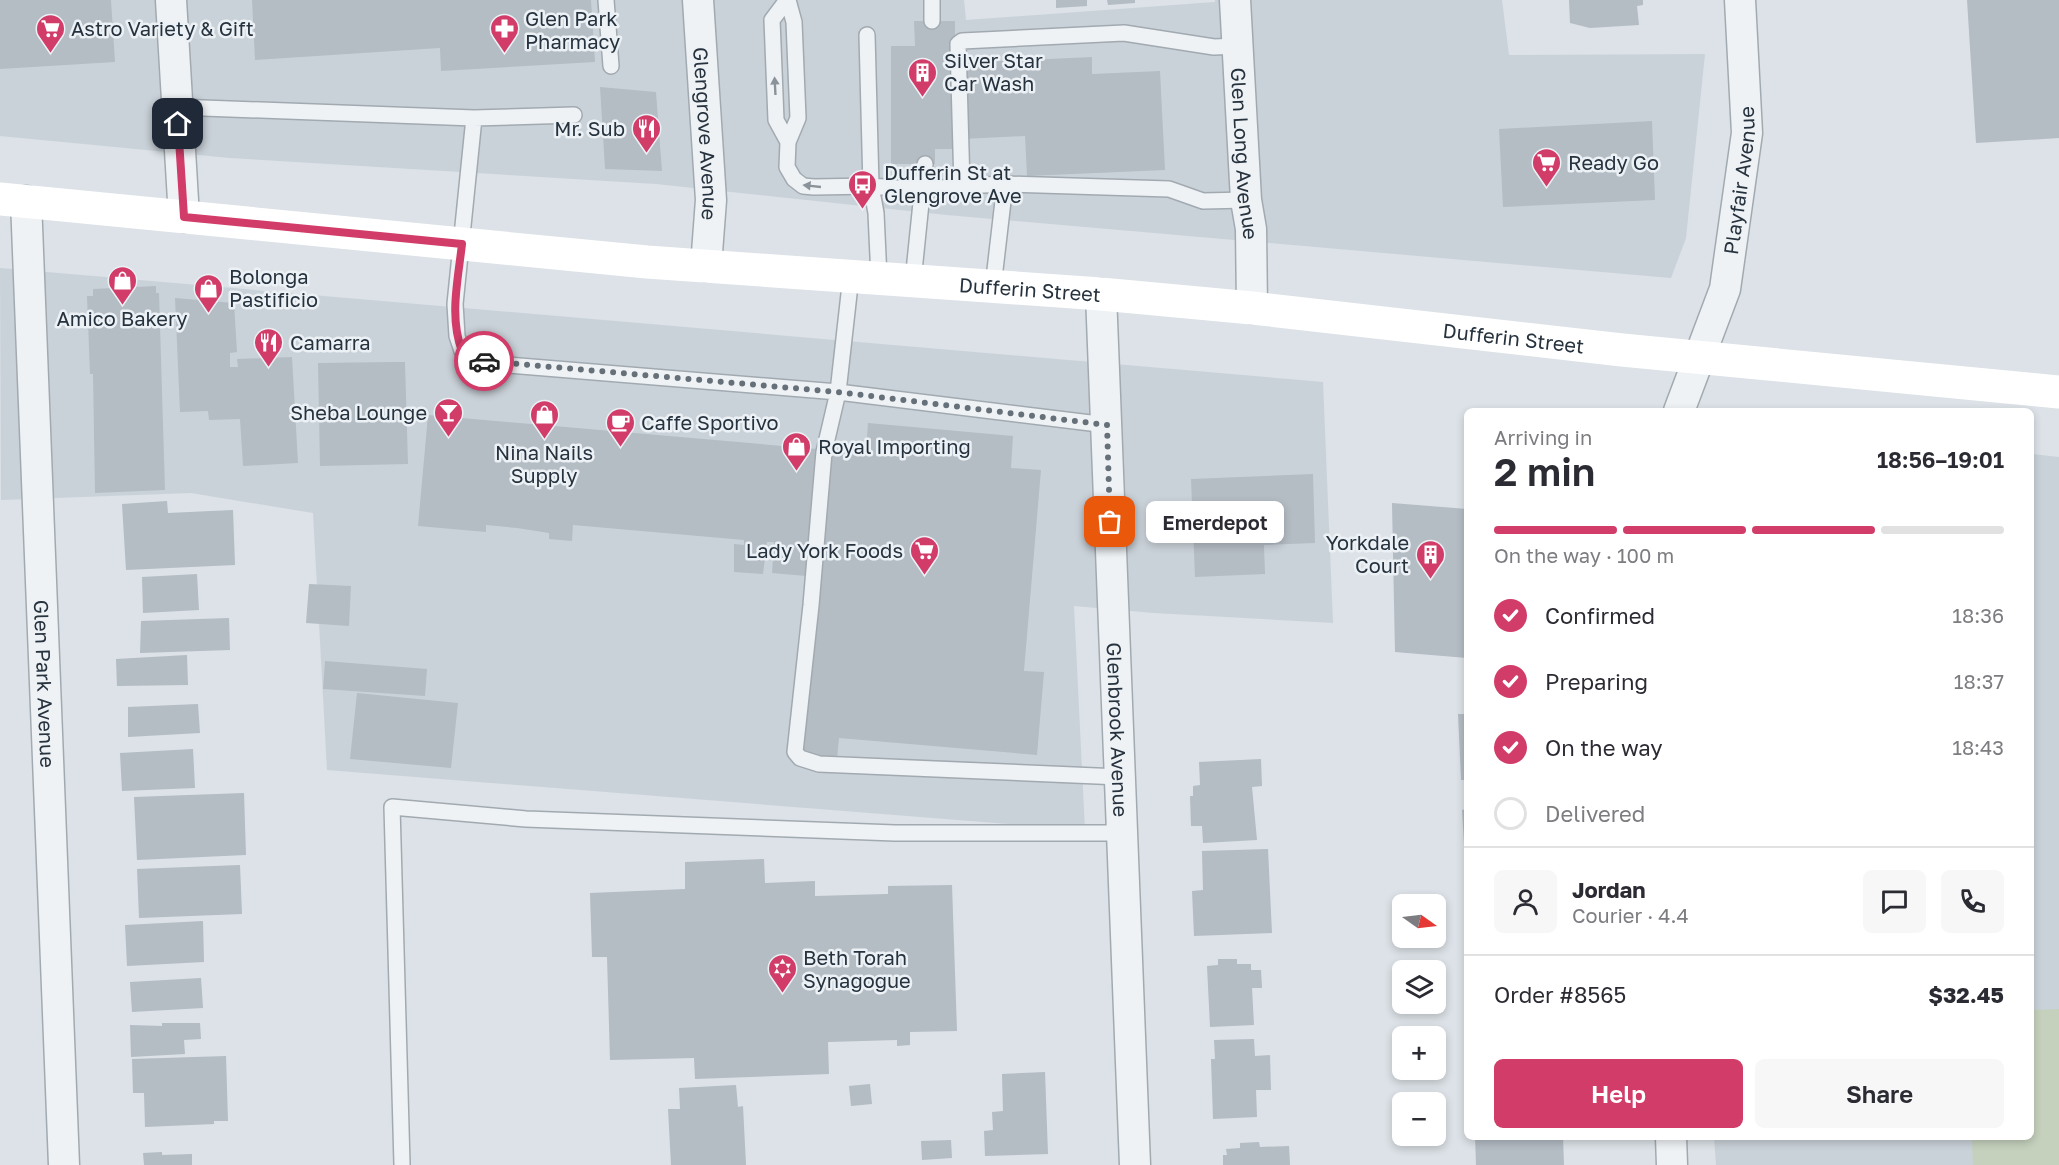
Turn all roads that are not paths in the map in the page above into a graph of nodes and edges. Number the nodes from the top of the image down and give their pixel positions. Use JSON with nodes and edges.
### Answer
{"nodes":[{"id":1,"x":171,"y":0,"type":"edge"},
{"id":2,"x":606,"y":0,"type":"edge"},
{"id":3,"x":698,"y":0,"type":"edge"},
{"id":4,"x":788,"y":0,"type":"edge"},
{"id":5,"x":932,"y":0,"type":"edge"},
{"id":6,"x":1235,"y":0,"type":"edge"},
{"id":7,"x":1740,"y":0,"type":"edge"},
{"id":8,"x":932,"y":21,"type":"dead end"},
{"id":9,"x":867,"y":35,"type":"dead end"},
{"id":10,"x":1238,"y":46,"type":"junction"},
{"id":11,"x":611,"y":66,"type":"dead end"},
{"id":12,"x":177,"y":107,"type":"junction"},
{"id":13,"x":574,"y":115,"type":"dead end"},
{"id":14,"x":474,"y":117,"type":"junction"},
{"id":15,"x":788,"y":142,"type":"junction"},
{"id":16,"x":925,"y":164,"type":"dead end"},
{"id":17,"x":1005,"y":184,"type":"junction"},
{"id":18,"x":871,"y":186,"type":"junction"},
{"id":19,"x":962,"y":186,"type":"junction"},
{"id":20,"x":922,"y":190,"type":"junction"},
{"id":21,"x":13,"y":200,"type":"edge"},
{"id":22,"x":1246,"y":200,"type":"junction"},
{"id":23,"x":184,"y":217,"type":"junction"},
{"id":24,"x":462,"y":244,"type":"junction"},
{"id":25,"x":706,"y":266,"type":"junction"},
{"id":26,"x":865,"y":277,"type":"junction"},
{"id":27,"x":914,"y":280,"type":"junction"},
{"id":28,"x":993,"y":287,"type":"junction"},
{"id":29,"x":1101,"y":294,"type":"junction"},
{"id":30,"x":1252,"y":308,"type":"junction"},
{"id":31,"x":1701,"y":357,"type":"junction"},
{"id":32,"x":838,"y":392,"type":"junction"},
{"id":33,"x":2059,"y":392,"type":"edge"},
{"id":34,"x":1680,"y":408,"type":"edge"},
{"id":35,"x":1107,"y":425,"type":"junction"},
{"id":36,"x":1120,"y":777,"type":"junction"},
{"id":37,"x":1122,"y":833,"type":"junction"},
{"id":38,"x":1671,"y":1140,"type":"edge"},
{"id":39,"x":402,"y":1164,"type":"edge"},
{"id":40,"x":64,"y":1165,"type":"edge"},
{"id":41,"x":1135,"y":1165,"type":"edge"},
{"id":42,"x":1672,"y":1165,"type":"edge"}],
"edges":[{"from":1,"to":12,"type":"street"},
{"from":2,"to":11,"type":"lane"},
{"from":3,"to":25,"type":"street","name":"Glengrove Avenue"},
{"from":4,"to":15,"type":"lane"},
{"from":15,"to":4,"type":"lane","one_way":true},
{"from":5,"to":8,"type":"lane"},
{"from":6,"to":10,"type":"street","name":"Glen Long Avenue"},
{"from":7,"to":31,"type":"street","name":"Playfair Avenue"},
{"from":9,"to":18,"type":"lane"},
{"from":10,"to":19,"type":"lane"},
{"from":10,"to":22,"type":"street","name":"Glen Long Avenue"},
{"from":12,"to":14,"type":"lane"},
{"from":12,"to":23,"type":"street"},
{"from":13,"to":14,"type":"lane"},
{"from":14,"to":24,"type":"lane"},
{"from":18,"to":15,"type":"lane","one_way":true},
{"from":16,"to":20,"type":"lane"},
{"from":17,"to":19,"type":"lane"},
{"from":17,"to":22,"type":"lane"},
{"from":17,"to":28,"type":"lane"},
{"from":18,"to":20,"type":"lane"},
{"from":18,"to":26,"type":"lane"},
{"from":19,"to":20,"type":"lane"},
{"from":20,"to":27,"type":"lane"},
{"from":21,"to":23,"type":"main road","name":"Dufferin Street"},
{"from":21,"to":40,"type":"street","name":"Glen Park Avenue"},
{"from":22,"to":30,"type":"street","name":"Glen Long Avenue"},
{"from":23,"to":24,"type":"main road","name":"Dufferin Street"},
{"from":24,"to":25,"type":"main road","name":"Dufferin Street"},
{"from":24,"to":32,"type":"lane"},
{"from":25,"to":26,"type":"main road","name":"Dufferin Street"},
{"from":26,"to":27,"type":"main road","name":"Dufferin Street"},
{"from":26,"to":32,"type":"lane"},
{"from":27,"to":28,"type":"main road","name":"Dufferin Street"},
{"from":28,"to":29,"type":"main road","name":"Dufferin Street"},
{"from":29,"to":30,"type":"main road","name":"Dufferin Street"},
{"from":29,"to":35,"type":"street","name":"Glenbrook Avenue"},
{"from":30,"to":31,"type":"main road","name":"Dufferin Street"},
{"from":31,"to":33,"type":"main road","name":"Dufferin Street"},
{"from":31,"to":34,"type":"street","name":"Playfair Avenue"},
{"from":32,"to":35,"type":"lane"},
{"from":32,"to":36,"type":"lane"},
{"from":35,"to":36,"type":"street","name":"Glenbrook Avenue"},
{"from":36,"to":37,"type":"street","name":"Glenbrook Avenue"},
{"from":37,"to":39,"type":"lane"},
{"from":37,"to":41,"type":"street","name":"Glenbrook Avenue"},
{"from":38,"to":42,"type":"street"}]}
